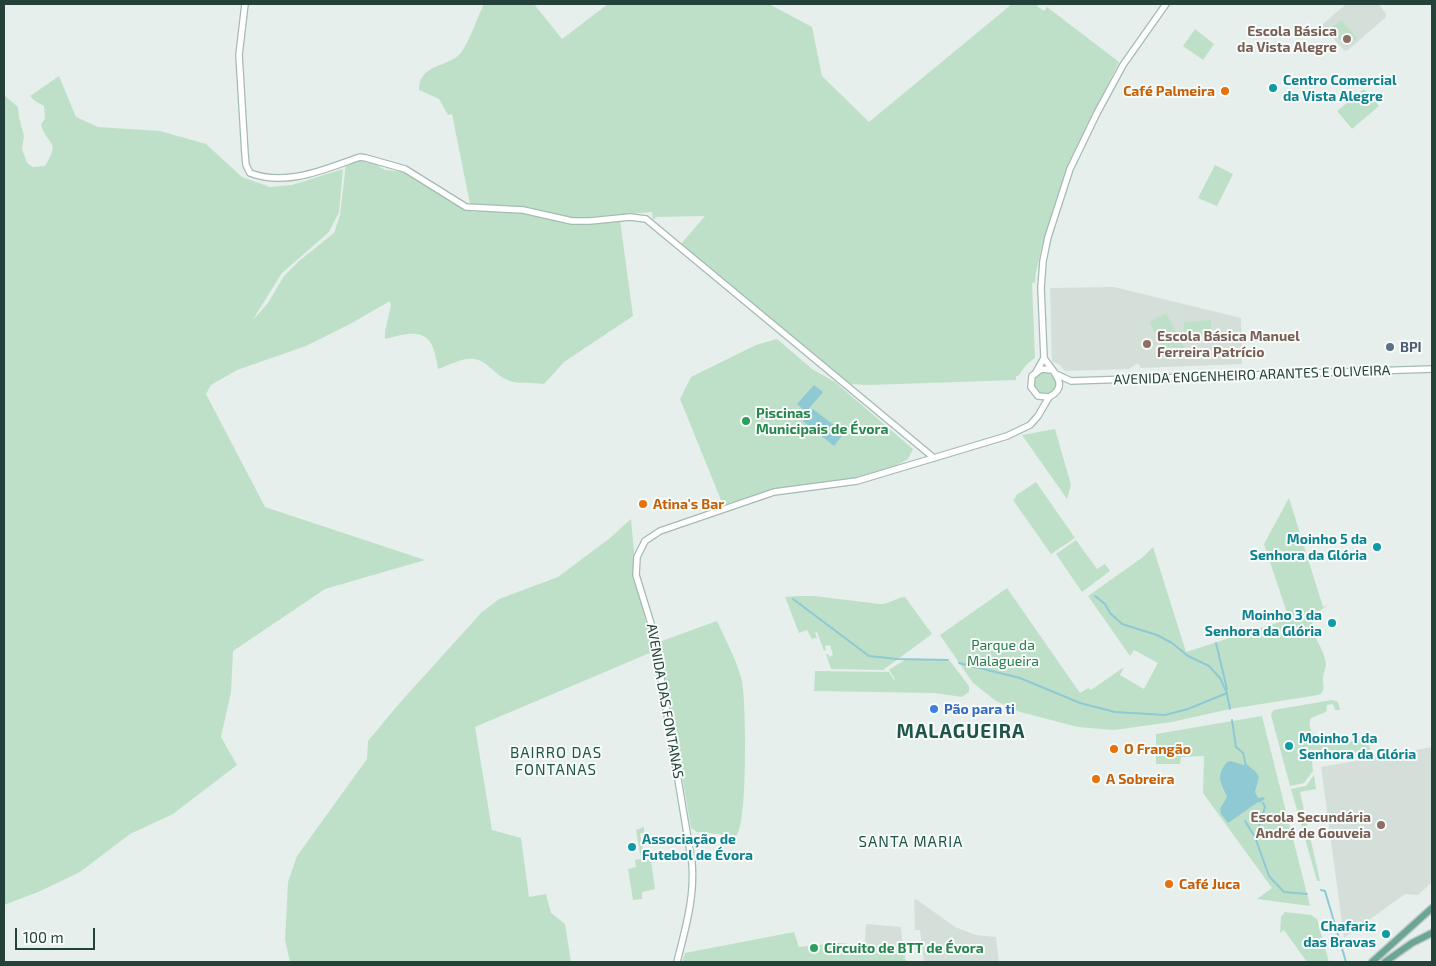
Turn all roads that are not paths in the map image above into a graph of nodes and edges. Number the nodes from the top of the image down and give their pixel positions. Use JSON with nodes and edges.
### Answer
{"nodes":[{"id":1,"x":245,"y":4,"type":"edge"},
{"id":2,"x":1166,"y":4,"type":"edge"},
{"id":3,"x":1044,"y":358,"type":"junction"},
{"id":4,"x":1432,"y":368,"type":"edge"},
{"id":5,"x":1036,"y":372,"type":"junction"},
{"id":6,"x":1054,"y":372,"type":"junction"},
{"id":7,"x":1071,"y":381,"type":"junction"},
{"id":8,"x":1058,"y":390,"type":"junction"},
{"id":9,"x":1038,"y":396,"type":"junction"},
{"id":10,"x":1049,"y":397,"type":"junction"},
{"id":11,"x":1042,"y":410,"type":"junction"},
{"id":12,"x":934,"y":458,"type":"junction"},
{"id":13,"x":1432,"y":908,"type":"edge"},
{"id":14,"x":1432,"y":934,"type":"edge"},
{"id":15,"x":677,"y":962,"type":"edge"},
{"id":16,"x":1372,"y":962,"type":"edge"},
{"id":17,"x":1385,"y":962,"type":"edge"}],
"edges":[{"from":1,"to":12,"type":"street"},
{"from":2,"to":3,"type":"street"},
{"from":3,"to":5,"type":"street"},
{"from":3,"to":6,"type":"street"},
{"from":4,"to":7,"type":"street","name":"AVENIDA ENGENHEIRO ARANTES E OLIVEIRA"},
{"from":5,"to":6,"type":"street"},
{"from":5,"to":9,"type":"street"},
{"from":6,"to":7,"type":"street","name":"AVENIDA ENGENHEIRO ARANTES E OLIVEIRA"},
{"from":6,"to":8,"type":"street"},
{"from":7,"to":8,"type":"street"},
{"from":8,"to":10,"type":"street"},
{"from":9,"to":10,"type":"street"},
{"from":9,"to":11,"type":"street"},
{"from":10,"to":11,"type":"street"},
{"from":11,"to":12,"type":"street"},
{"from":12,"to":15,"type":"street","name":"AVENIDA DAS FONTANAS"},
{"from":13,"to":16,"type":"main road"},
{"from":14,"to":17,"type":"main road"}]}
